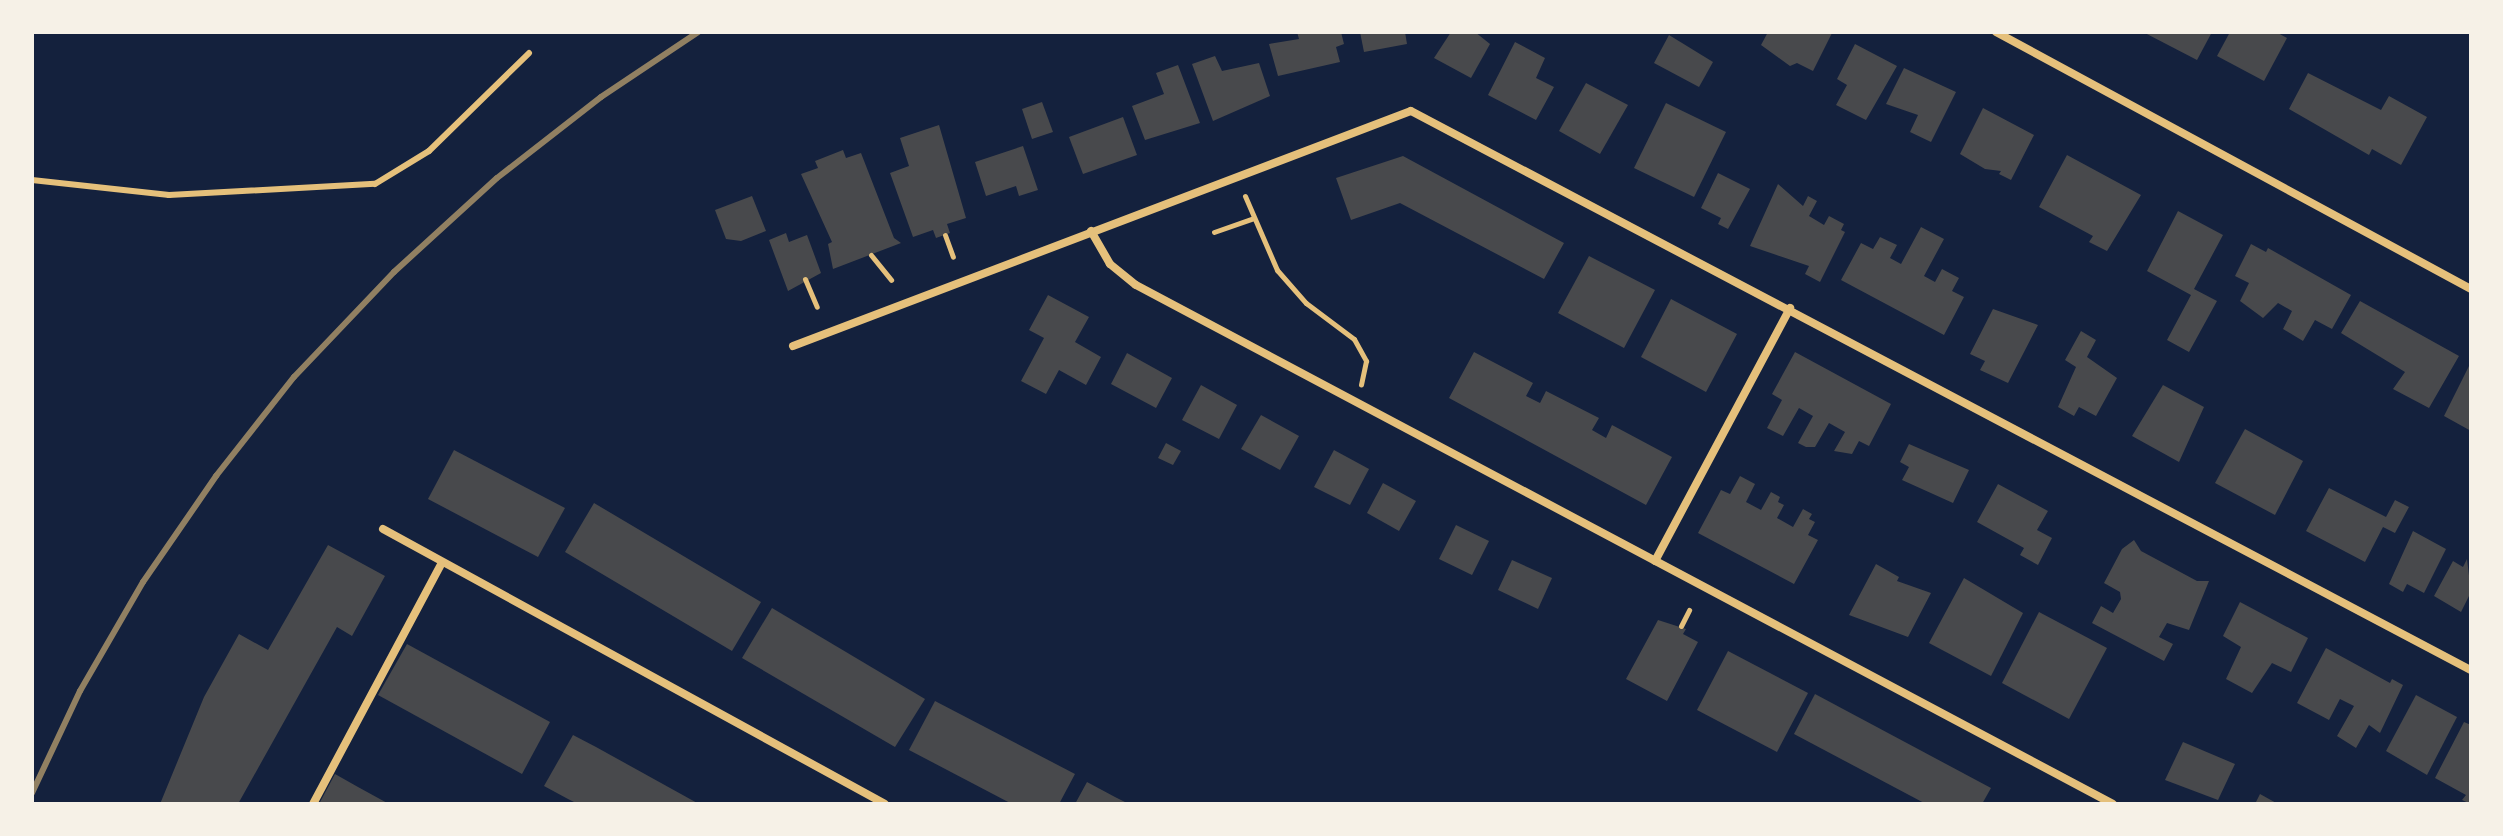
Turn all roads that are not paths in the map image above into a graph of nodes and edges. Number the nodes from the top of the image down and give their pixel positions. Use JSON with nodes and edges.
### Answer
{"nodes":[{"id":1,"x":1996,"y":32,"type":"edge"},
{"id":2,"x":529,"y":53,"type":"dead end"},
{"id":3,"x":32,"y":180,"type":"edge"},
{"id":4,"x":1091,"y":231,"type":"junction"},
{"id":5,"x":2471,"y":289,"type":"edge"},
{"id":6,"x":1790,"y":308,"type":"junction"},
{"id":7,"x":793,"y":346,"type":"dead end"},
{"id":8,"x":383,"y":529,"type":"dead end"},
{"id":9,"x":1655,"y":561,"type":"junction"},
{"id":10,"x":442,"y":562,"type":"junction"},
{"id":11,"x":2471,"y":670,"type":"edge"},
{"id":12,"x":313,"y":804,"type":"edge"},
{"id":13,"x":885,"y":804,"type":"edge"},
{"id":14,"x":2113,"y":804,"type":"edge"}],
"edges":[{"from":1,"to":5,"type":"street"},
{"from":2,"to":3,"type":"lane"},
{"from":4,"to":6,"type":"street"},
{"from":4,"to":7,"type":"street"},
{"from":4,"to":9,"type":"street"},
{"from":6,"to":9,"type":"street"},
{"from":6,"to":11,"type":"street"},
{"from":8,"to":10,"type":"street"},
{"from":9,"to":14,"type":"street"},
{"from":10,"to":12,"type":"street"},
{"from":10,"to":13,"type":"street"}]}
